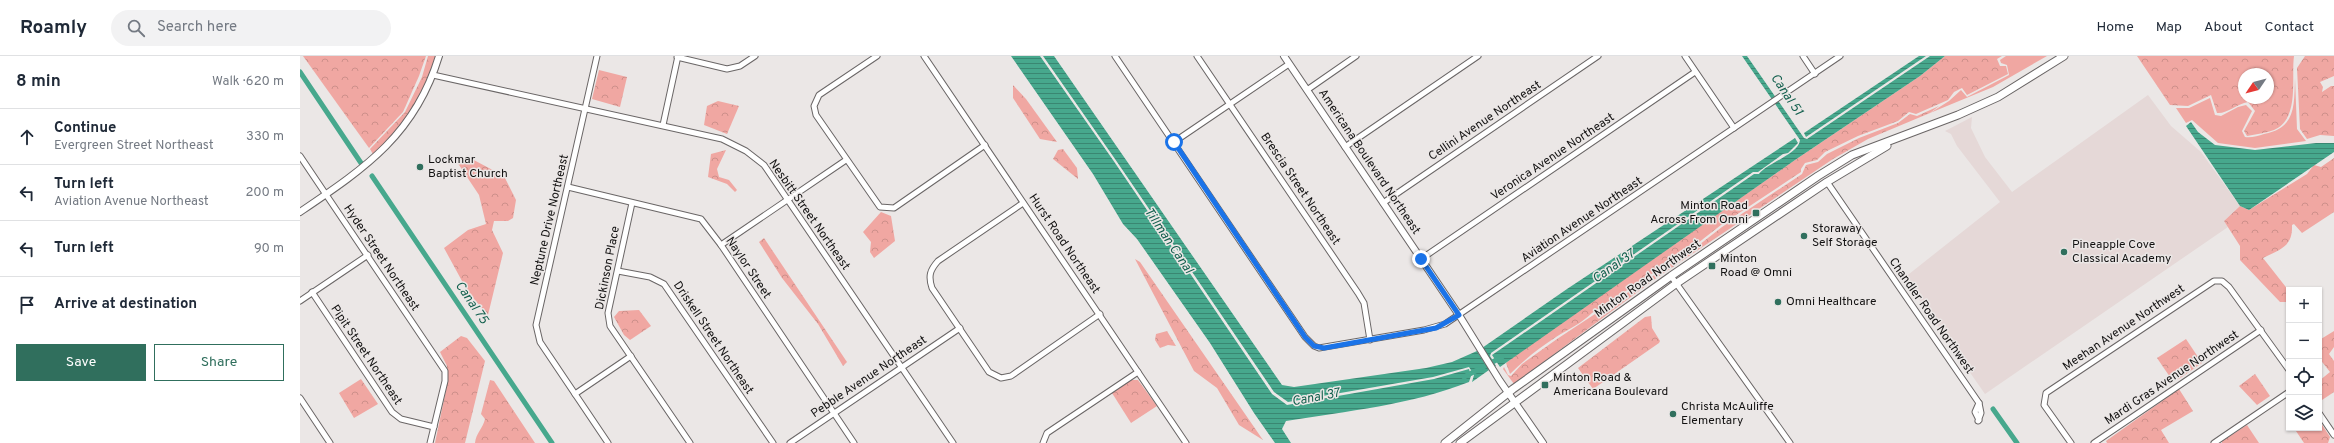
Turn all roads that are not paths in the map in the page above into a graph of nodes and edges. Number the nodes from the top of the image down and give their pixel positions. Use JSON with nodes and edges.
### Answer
{"nodes":[{"id":1,"x":439,"y":56,"type":"edge"},
{"id":2,"x":597,"y":56,"type":"edge"},
{"id":3,"x":677,"y":56,"type":"edge"},
{"id":4,"x":755,"y":56,"type":"edge"},
{"id":5,"x":877,"y":56,"type":"edge"},
{"id":6,"x":924,"y":56,"type":"edge"},
{"id":7,"x":1115,"y":56,"type":"edge"},
{"id":8,"x":1197,"y":56,"type":"edge"},
{"id":9,"x":1284,"y":56,"type":"edge"},
{"id":10,"x":1356,"y":56,"type":"edge"},
{"id":11,"x":1478,"y":56,"type":"edge"},
{"id":12,"x":1598,"y":56,"type":"edge"},
{"id":13,"x":1685,"y":56,"type":"edge"},
{"id":14,"x":1803,"y":56,"type":"edge"},
{"id":15,"x":1840,"y":56,"type":"edge"},
{"id":16,"x":2064,"y":56,"type":"edge"},
{"id":17,"x":1289,"y":64,"type":"junction"},
{"id":18,"x":1695,"y":72,"type":"junction"},
{"id":19,"x":433,"y":74,"type":"junction"},
{"id":20,"x":1814,"y":74,"type":"junction"},
{"id":21,"x":1307,"y":90,"type":"junction"},
{"id":22,"x":1230,"y":104,"type":"junction"},
{"id":23,"x":585,"y":110,"type":"junction"},
{"id":24,"x":662,"y":125,"type":"junction"},
{"id":25,"x":1734,"y":128,"type":"junction"},
{"id":26,"x":1918,"y":130,"type":"junction"},
{"id":27,"x":1174,"y":142,"type":"junction"},
{"id":28,"x":985,"y":145,"type":"junction"},
{"id":29,"x":1345,"y":147,"type":"junction"},
{"id":30,"x":300,"y":156,"type":"edge"},
{"id":31,"x":846,"y":160,"type":"junction"},
{"id":32,"x":1827,"y":182,"type":"junction"},
{"id":33,"x":568,"y":187,"type":"junction"},
{"id":34,"x":326,"y":194,"type":"junction"},
{"id":35,"x":787,"y":199,"type":"junction"},
{"id":36,"x":632,"y":203,"type":"junction"},
{"id":37,"x":1023,"y":203,"type":"junction"},
{"id":38,"x":1383,"y":203,"type":"junction"},
{"id":39,"x":300,"y":212,"type":"edge"},
{"id":40,"x":721,"y":245,"type":"junction"},
{"id":41,"x":368,"y":255,"type":"junction"},
{"id":42,"x":1421,"y":259,"type":"junction"},
{"id":43,"x":618,"y":270,"type":"junction"},
{"id":44,"x":1671,"y":276,"type":"junction"},
{"id":45,"x":1677,"y":283,"type":"junction"},
{"id":46,"x":312,"y":292,"type":"junction"},
{"id":47,"x":300,"y":301,"type":"edge"},
{"id":48,"x":1100,"y":314,"type":"junction"},
{"id":49,"x":1459,"y":315,"type":"junction"},
{"id":50,"x":960,"y":328,"type":"junction"},
{"id":51,"x":2261,"y":330,"type":"junction"},
{"id":52,"x":1370,"y":340,"type":"junction"},
{"id":53,"x":631,"y":356,"type":"junction"},
{"id":54,"x":2286,"y":366,"type":"edge"},
{"id":55,"x":902,"y":368,"type":"junction"},
{"id":56,"x":1138,"y":372,"type":"junction"},
{"id":57,"x":1508,"y":392,"type":"junction"},
{"id":58,"x":575,"y":394,"type":"junction"},
{"id":59,"x":2286,"y":394,"type":"edge"},
{"id":60,"x":300,"y":398,"type":"edge"},
{"id":61,"x":1515,"y":402,"type":"junction"},
{"id":62,"x":834,"y":413,"type":"junction"},
{"id":63,"x":2322,"y":417,"type":"edge"},
{"id":64,"x":1978,"y":420,"type":"dead end"},
{"id":65,"x":434,"y":427,"type":"junction"},
{"id":66,"x":2334,"y":434,"type":"edge"},
{"id":67,"x":330,"y":443,"type":"edge"},
{"id":68,"x":430,"y":443,"type":"edge"},
{"id":69,"x":608,"y":443,"type":"edge"},
{"id":70,"x":690,"y":443,"type":"edge"},
{"id":71,"x":773,"y":443,"type":"edge"},
{"id":72,"x":790,"y":443,"type":"edge"},
{"id":73,"x":854,"y":443,"type":"edge"},
{"id":74,"x":953,"y":443,"type":"edge"},
{"id":75,"x":1043,"y":443,"type":"edge"},
{"id":76,"x":1186,"y":443,"type":"edge"},
{"id":77,"x":1445,"y":443,"type":"edge"},
{"id":78,"x":1460,"y":443,"type":"edge"},
{"id":79,"x":1543,"y":443,"type":"edge"},
{"id":80,"x":1790,"y":443,"type":"edge"},
{"id":81,"x":2071,"y":443,"type":"edge"},
{"id":82,"x":2094,"y":443,"type":"edge"},
{"id":83,"x":2214,"y":443,"type":"edge"}],
"edges":[{"from":1,"to":19,"type":"street"},
{"from":2,"to":23,"type":"street","name":"Neptune Drive Northeast"},
{"from":3,"to":4,"type":"street"},
{"from":3,"to":24,"type":"street"},
{"from":5,"to":31,"type":"street"},
{"from":6,"to":28,"type":"street","name":"Hurst Road Northeast"},
{"from":7,"to":27,"type":"street"},
{"from":8,"to":22,"type":"street","name":"Brescia Street Northeast"},
{"from":9,"to":17,"type":"street","name":"Americana Boulevard Northeast"},
{"from":10,"to":21,"type":"street"},
{"from":11,"to":29,"type":"street"},
{"from":12,"to":38,"type":"street","name":"Cellini Avenue Northeast"},
{"from":13,"to":18,"type":"street"},
{"from":14,"to":20,"type":"street"},
{"from":15,"to":20,"type":"street","name":"Aviation Avenue Northeast"},
{"from":16,"to":26,"type":"main road","name":"Minton Road Northwest"},
{"from":17,"to":21,"type":"street","name":"Americana Boulevard Northeast"},
{"from":17,"to":22,"type":"street"},
{"from":18,"to":25,"type":"street"},
{"from":18,"to":42,"type":"street","name":"Veronica Avenue Northeast"},
{"from":19,"to":23,"type":"street","name":"Nesbitt Street Northeast"},
{"from":19,"to":34,"type":"street"},
{"from":20,"to":25,"type":"street","name":"Aviation Avenue Northeast"},
{"from":21,"to":29,"type":"street","name":"Americana Boulevard Northeast"},
{"from":22,"to":27,"type":"street"},
{"from":22,"to":52,"type":"street","name":"Brescia Street Northeast"},
{"from":23,"to":24,"type":"street","name":"Nesbitt Street Northeast"},
{"from":23,"to":33,"type":"street","name":"Neptune Drive Northeast"},
{"from":24,"to":35,"type":"street","name":"Nesbitt Street Northeast"},
{"from":25,"to":49,"type":"street","name":"Aviation Avenue Northeast"},
{"from":26,"to":32,"type":"main road","name":"Minton Road Northwest"},
{"from":26,"to":44,"type":"main road","name":"Minton Road Northwest"},
{"from":27,"to":52,"type":"street","name":"Aviation Avenue Northeast"},
{"from":28,"to":31,"type":"street"},
{"from":28,"to":37,"type":"street","name":"Hurst Road Northeast"},
{"from":29,"to":38,"type":"street","name":"Americana Boulevard Northeast"},
{"from":30,"to":34,"type":"street","name":"Hyder Street Northeast"},
{"from":31,"to":35,"type":"street"},
{"from":32,"to":45,"type":"main road","name":"Minton Road Northwest"},
{"from":32,"to":64,"type":"street","name":"Chandler Road Northwest"},
{"from":33,"to":36,"type":"street","name":"Naylor Street"},
{"from":33,"to":58,"type":"street","name":"Neptune Drive Northeast"},
{"from":34,"to":39,"type":"street"},
{"from":34,"to":41,"type":"street","name":"Hyder Street Northeast"},
{"from":35,"to":40,"type":"street"},
{"from":35,"to":55,"type":"street","name":"Nesbitt Street Northeast"},
{"from":36,"to":40,"type":"street","name":"Naylor Street"},
{"from":36,"to":43,"type":"street","name":"Dickinson Place"},
{"from":37,"to":48,"type":"street","name":"Hurst Road Northeast"},
{"from":37,"to":50,"type":"street"},
{"from":38,"to":42,"type":"street","name":"Americana Boulevard Northeast"},
{"from":40,"to":62,"type":"street","name":"Naylor Street"},
{"from":41,"to":46,"type":"street"},
{"from":41,"to":65,"type":"street","name":"Hyder Street Northeast"},
{"from":42,"to":49,"type":"street","name":"Americana Boulevard Northeast"},
{"from":43,"to":53,"type":"street","name":"Dickinson Place"},
{"from":43,"to":71,"type":"street","name":"Driskell Street Northeast"},
{"from":44,"to":45,"type":"street"},
{"from":44,"to":57,"type":"main road","name":"Minton Road Northwest"},
{"from":45,"to":61,"type":"main road","name":"Minton Road Northwest"},
{"from":45,"to":80,"type":"street"},
{"from":46,"to":47,"type":"street"},
{"from":46,"to":65,"type":"street","name":"Pipit Street Northeast"},
{"from":48,"to":50,"type":"street"},
{"from":48,"to":56,"type":"street","name":"Hurst Road Northeast"},
{"from":49,"to":52,"type":"street","name":"Aviation Avenue Northeast"},
{"from":49,"to":57,"type":"street","name":"Americana Boulevard Northeast"},
{"from":50,"to":55,"type":"street","name":"Pebble Avenue Northeast"},
{"from":51,"to":54,"type":"street"},
{"from":51,"to":81,"type":"street","name":"Meehan Avenue Northwest"},
{"from":51,"to":82,"type":"street","name":"Mardi Gras Avenue Northwest"},
{"from":53,"to":58,"type":"street"},
{"from":53,"to":70,"type":"street","name":"Dickinson Place"},
{"from":55,"to":62,"type":"street","name":"Pebble Avenue Northeast"},
{"from":55,"to":74,"type":"street","name":"Nesbitt Street Northeast"},
{"from":56,"to":75,"type":"street"},
{"from":56,"to":76,"type":"street","name":"Hurst Road Northeast"},
{"from":57,"to":61,"type":"street","name":"Americana Boulevard Northeast"},
{"from":57,"to":77,"type":"main road","name":"Minton Road Northwest"},
{"from":58,"to":69,"type":"street"},
{"from":59,"to":83,"type":"street"},
{"from":60,"to":67,"type":"street"},
{"from":61,"to":78,"type":"main road","name":"Minton Road Northwest"},
{"from":61,"to":79,"type":"street","name":"Americana Boulevard Northeast"},
{"from":62,"to":72,"type":"street","name":"Pebble Avenue Northeast"},
{"from":62,"to":73,"type":"street","name":"Naylor Street"},
{"from":63,"to":66,"type":"street"},
{"from":65,"to":68,"type":"street"}]}
